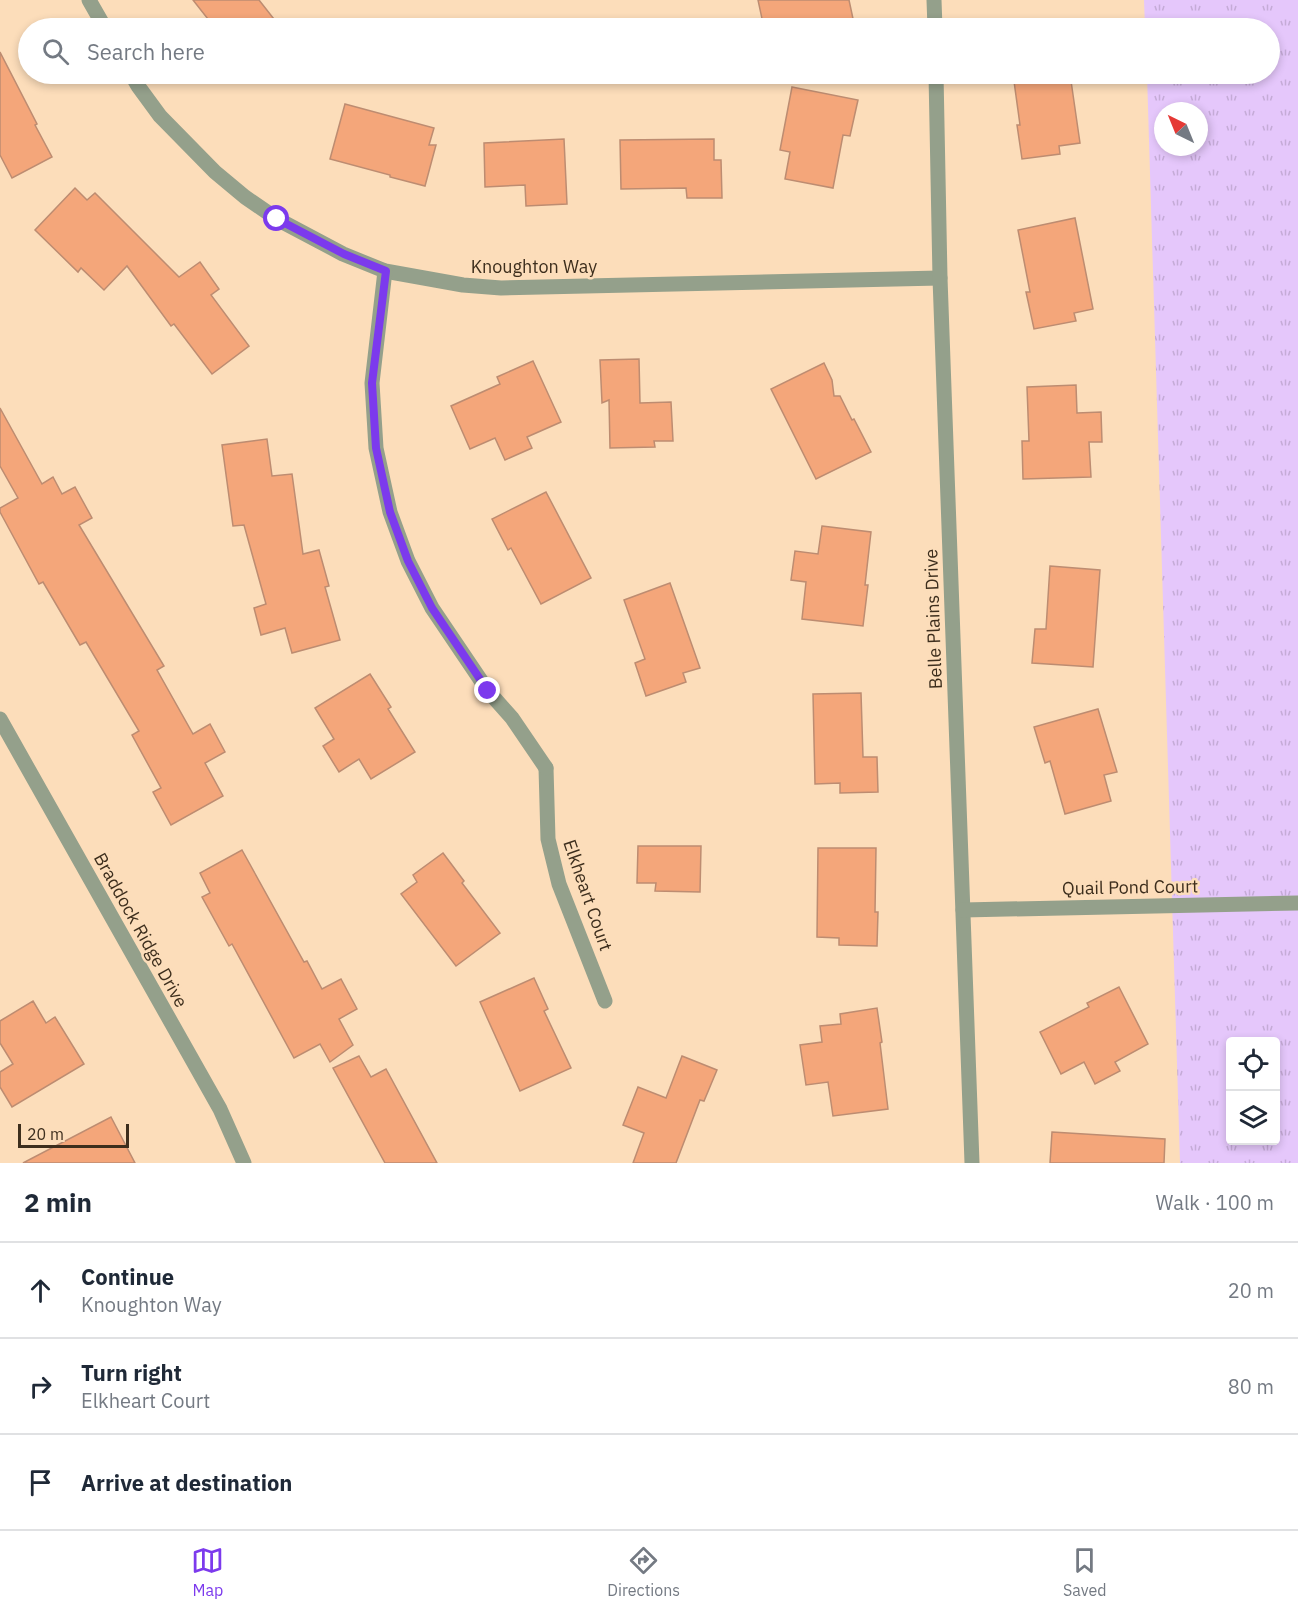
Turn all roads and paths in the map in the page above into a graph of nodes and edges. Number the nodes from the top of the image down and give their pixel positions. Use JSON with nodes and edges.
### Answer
{"nodes":[{"id":1,"x":89,"y":0,"type":"edge"},
{"id":2,"x":934,"y":0,"type":"edge"},
{"id":3,"x":99,"y":18,"type":"edge"},
{"id":4,"x":935,"y":18,"type":"edge"},
{"id":5,"x":137,"y":84,"type":"edge"},
{"id":6,"x":936,"y":84,"type":"edge"},
{"id":7,"x":386,"y":271,"type":"junction"},
{"id":8,"x":940,"y":278,"type":"junction"},
{"id":9,"x":0,"y":719,"type":"edge"},
{"id":10,"x":1298,"y":903,"type":"edge"},
{"id":11,"x":963,"y":910,"type":"junction"},
{"id":12,"x":604,"y":1001,"type":"dead end"},
{"id":13,"x":244,"y":1163,"type":"edge"},
{"id":14,"x":972,"y":1163,"type":"edge"}],
"edges":[{"from":1,"to":3,"type":"street"},
{"from":2,"to":4,"type":"street"},
{"from":5,"to":7,"type":"street","name":"Knoughton Way"},
{"from":6,"to":8,"type":"street","name":"Belle Plains Drive"},
{"from":7,"to":8,"type":"street","name":"Knoughton Way"},
{"from":7,"to":12,"type":"street","name":"Elkheart Court"},
{"from":8,"to":11,"type":"street","name":"Belle Plains Drive"},
{"from":9,"to":13,"type":"street","name":"Braddock Ridge Drive"},
{"from":10,"to":11,"type":"street","name":"Quail Pond Court"},
{"from":11,"to":14,"type":"street","name":"Belle Plains Drive"}]}
